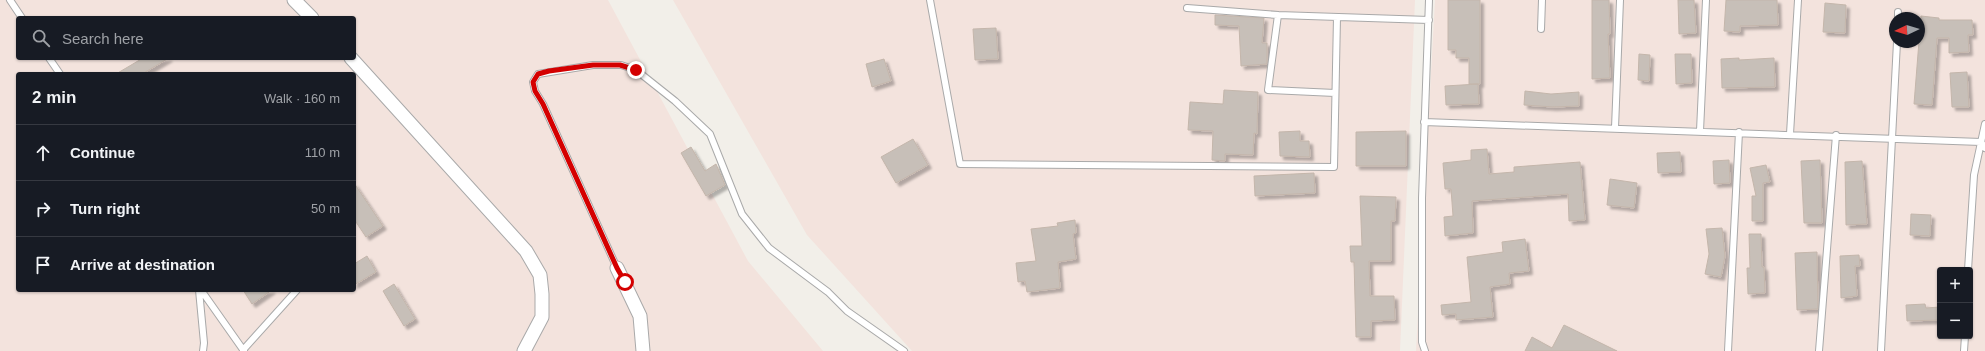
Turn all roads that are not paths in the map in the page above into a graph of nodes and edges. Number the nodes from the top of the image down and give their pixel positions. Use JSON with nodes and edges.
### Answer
{"nodes":[{"id":1,"x":10,"y":0,"type":"edge"},
{"id":2,"x":294,"y":0,"type":"edge"},
{"id":3,"x":930,"y":0,"type":"edge"},
{"id":4,"x":1429,"y":0,"type":"edge"},
{"id":5,"x":1542,"y":0,"type":"edge"},
{"id":6,"x":1620,"y":0,"type":"edge"},
{"id":7,"x":1706,"y":0,"type":"edge"},
{"id":8,"x":1798,"y":0,"type":"edge"},
{"id":9,"x":1187,"y":8,"type":"dead end"},
{"id":10,"x":1278,"y":15,"type":"junction"},
{"id":11,"x":21,"y":16,"type":"edge"},
{"id":12,"x":310,"y":16,"type":"edge"},
{"id":13,"x":1337,"y":17,"type":"junction"},
{"id":14,"x":1428,"y":20,"type":"junction"},
{"id":15,"x":1541,"y":30,"type":"dead end"},
{"id":16,"x":1896,"y":48,"type":"edge"},
{"id":17,"x":50,"y":60,"type":"edge"},
{"id":18,"x":353,"y":60,"type":"edge"},
{"id":19,"x":59,"y":72,"type":"edge"},
{"id":20,"x":1335,"y":93,"type":"junction"},
{"id":21,"x":1424,"y":122,"type":"junction"},
{"id":22,"x":1985,"y":124,"type":"edge"},
{"id":23,"x":1615,"y":128,"type":"junction"},
{"id":24,"x":1700,"y":131,"type":"junction"},
{"id":25,"x":1739,"y":132,"type":"junction"},
{"id":26,"x":1790,"y":134,"type":"junction"},
{"id":27,"x":1836,"y":135,"type":"junction"},
{"id":28,"x":1891,"y":137,"type":"junction"},
{"id":29,"x":1981,"y":142,"type":"junction"},
{"id":30,"x":1985,"y":148,"type":"edge"},
{"id":31,"x":1968,"y":267,"type":"edge"},
{"id":32,"x":617,"y":268,"type":"joint"},
{"id":33,"x":200,"y":292,"type":"edge"},
{"id":34,"x":201,"y":292,"type":"edge"},
{"id":35,"x":294,"y":292,"type":"edge"},
{"id":36,"x":1965,"y":339,"type":"edge"},
{"id":37,"x":243,"y":350,"type":"edge"},
{"id":38,"x":203,"y":351,"type":"edge"},
{"id":39,"x":524,"y":351,"type":"edge"},
{"id":40,"x":643,"y":351,"type":"edge"},
{"id":41,"x":904,"y":351,"type":"edge"},
{"id":42,"x":1425,"y":351,"type":"edge"},
{"id":43,"x":1728,"y":351,"type":"edge"},
{"id":44,"x":1819,"y":351,"type":"edge"},
{"id":45,"x":1881,"y":351,"type":"edge"},
{"id":46,"x":1964,"y":351,"type":"edge"}],
"edges":[{"from":1,"to":11,"type":"lane"},
{"from":2,"to":12,"type":"street"},
{"from":3,"to":20,"type":"lane"},
{"from":4,"to":14,"type":"lane"},
{"from":5,"to":15,"type":"lane"},
{"from":6,"to":23,"type":"lane"},
{"from":7,"to":24,"type":"lane"},
{"from":8,"to":26,"type":"lane"},
{"from":9,"to":10,"type":"lane"},
{"from":10,"to":13,"type":"lane"},
{"from":10,"to":20,"type":"lane"},
{"from":13,"to":14,"type":"lane"},
{"from":13,"to":20,"type":"lane"},
{"from":14,"to":21,"type":"lane"},
{"from":16,"to":28,"type":"lane"},
{"from":17,"to":19,"type":"lane"},
{"from":18,"to":39,"type":"street"},
{"from":21,"to":23,"type":"lane"},
{"from":21,"to":42,"type":"lane"},
{"from":22,"to":29,"type":"lane"},
{"from":23,"to":24,"type":"lane"},
{"from":24,"to":25,"type":"lane"},
{"from":25,"to":26,"type":"lane"},
{"from":25,"to":43,"type":"lane"},
{"from":26,"to":27,"type":"lane"},
{"from":27,"to":28,"type":"lane"},
{"from":27,"to":44,"type":"lane"},
{"from":28,"to":29,"type":"lane"},
{"from":28,"to":45,"type":"lane"},
{"from":29,"to":30,"type":"lane"},
{"from":29,"to":31,"type":"lane"},
{"from":32,"to":40,"type":"street"},
{"from":32,"to":41,"type":"lane"},
{"from":33,"to":38,"type":"lane"},
{"from":34,"to":37,"type":"lane"},
{"from":35,"to":37,"type":"lane"},
{"from":36,"to":46,"type":"lane"}]}
